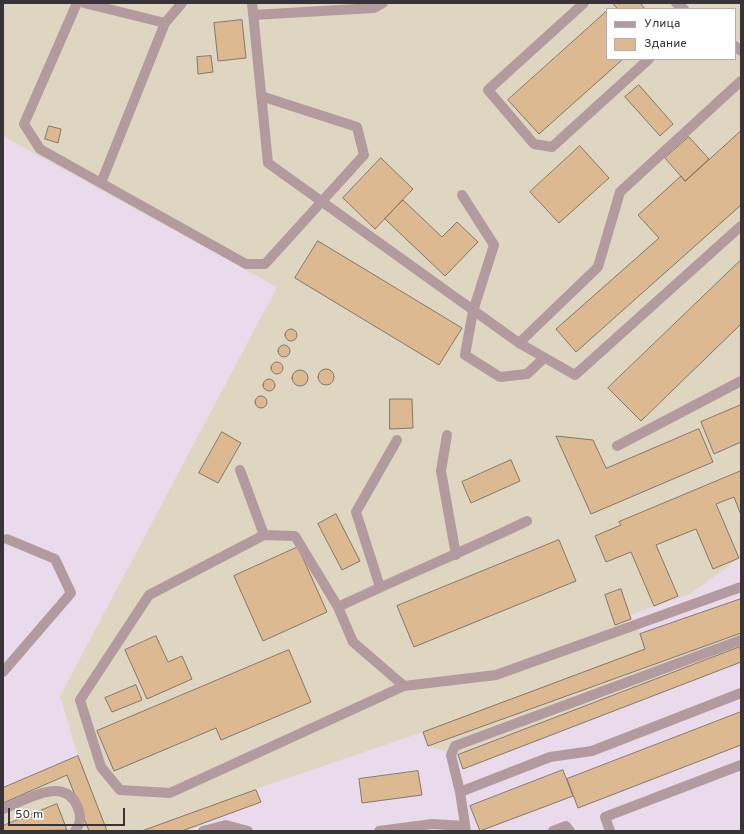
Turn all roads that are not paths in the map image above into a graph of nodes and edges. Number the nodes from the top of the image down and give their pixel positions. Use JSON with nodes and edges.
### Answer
{"nodes":[{"id":1,"x":77,"y":3,"type":"edge"},
{"id":2,"x":84,"y":3,"type":"edge"},
{"id":3,"x":182,"y":3,"type":"edge"},
{"id":4,"x":252,"y":3,"type":"edge"},
{"id":5,"x":383,"y":3,"type":"edge"},
{"id":6,"x":584,"y":3,"type":"edge"},
{"id":7,"x":253,"y":15,"type":"junction"},
{"id":8,"x":165,"y":23,"type":"junction"},
{"id":9,"x":648,"y":60,"type":"edge"},
{"id":10,"x":741,"y":81,"type":"edge"},
{"id":11,"x":261,"y":96,"type":"junction"},
{"id":12,"x":101,"y":183,"type":"junction"},
{"id":13,"x":462,"y":195,"type":"dead end"},
{"id":14,"x":323,"y":202,"type":"junction"},
{"id":15,"x":741,"y":226,"type":"edge"},
{"id":16,"x":473,"y":311,"type":"junction"},
{"id":17,"x":519,"y":344,"type":"junction"},
{"id":18,"x":544,"y":358,"type":"junction"},
{"id":19,"x":741,"y":381,"type":"edge"},
{"id":20,"x":447,"y":435,"type":"dead end"},
{"id":21,"x":397,"y":440,"type":"dead end"},
{"id":22,"x":617,"y":446,"type":"dead end"},
{"id":23,"x":240,"y":470,"type":"dead end"},
{"id":24,"x":527,"y":521,"type":"dead end"},
{"id":25,"x":264,"y":535,"type":"junction"},
{"id":26,"x":7,"y":540,"type":"dead end"},
{"id":27,"x":456,"y":555,"type":"junction"},
{"id":28,"x":380,"y":587,"type":"junction"},
{"id":29,"x":741,"y":587,"type":"edge"},
{"id":30,"x":338,"y":607,"type":"junction"},
{"id":31,"x":741,"y":640,"type":"edge"},
{"id":32,"x":3,"y":672,"type":"edge"},
{"id":33,"x":404,"y":686,"type":"junction"},
{"id":34,"x":741,"y":693,"type":"edge"},
{"id":35,"x":741,"y":765,"type":"edge"},
{"id":36,"x":460,"y":792,"type":"junction"},
{"id":37,"x":3,"y":809,"type":"edge"},
{"id":38,"x":465,"y":828,"type":"edge"},
{"id":39,"x":75,"y":831,"type":"edge"},
{"id":40,"x":203,"y":831,"type":"edge"},
{"id":41,"x":248,"y":831,"type":"edge"},
{"id":42,"x":379,"y":831,"type":"edge"},
{"id":43,"x":553,"y":831,"type":"edge"},
{"id":44,"x":570,"y":831,"type":"edge"},
{"id":45,"x":610,"y":831,"type":"edge"}],
"edges":[{"from":1,"to":12,"type":"street"},
{"from":2,"to":8,"type":"street"},
{"from":3,"to":8,"type":"street"},
{"from":4,"to":7,"type":"street"},
{"from":5,"to":7,"type":"street"},
{"from":6,"to":9,"type":"street"},
{"from":7,"to":11,"type":"street"},
{"from":8,"to":12,"type":"street"},
{"from":10,"to":17,"type":"street"},
{"from":11,"to":14,"type":"street"},
{"from":11,"to":14,"type":"street"},
{"from":12,"to":14,"type":"street"},
{"from":13,"to":16,"type":"street"},
{"from":14,"to":16,"type":"street"},
{"from":15,"to":18,"type":"street"},
{"from":16,"to":17,"type":"street"},
{"from":16,"to":18,"type":"street"},
{"from":17,"to":18,"type":"street"},
{"from":19,"to":22,"type":"street"},
{"from":20,"to":27,"type":"street"},
{"from":21,"to":28,"type":"street"},
{"from":23,"to":25,"type":"street"},
{"from":24,"to":27,"type":"street"},
{"from":25,"to":30,"type":"street"},
{"from":25,"to":33,"type":"street"},
{"from":26,"to":32,"type":"street"},
{"from":27,"to":28,"type":"street"},
{"from":28,"to":30,"type":"street"},
{"from":29,"to":33,"type":"street"},
{"from":30,"to":33,"type":"street"},
{"from":31,"to":36,"type":"street"},
{"from":34,"to":36,"type":"street"},
{"from":35,"to":45,"type":"street"},
{"from":36,"to":38,"type":"street"},
{"from":37,"to":39,"type":"street"},
{"from":38,"to":42,"type":"street"},
{"from":40,"to":41,"type":"street"},
{"from":43,"to":44,"type":"street"}]}
